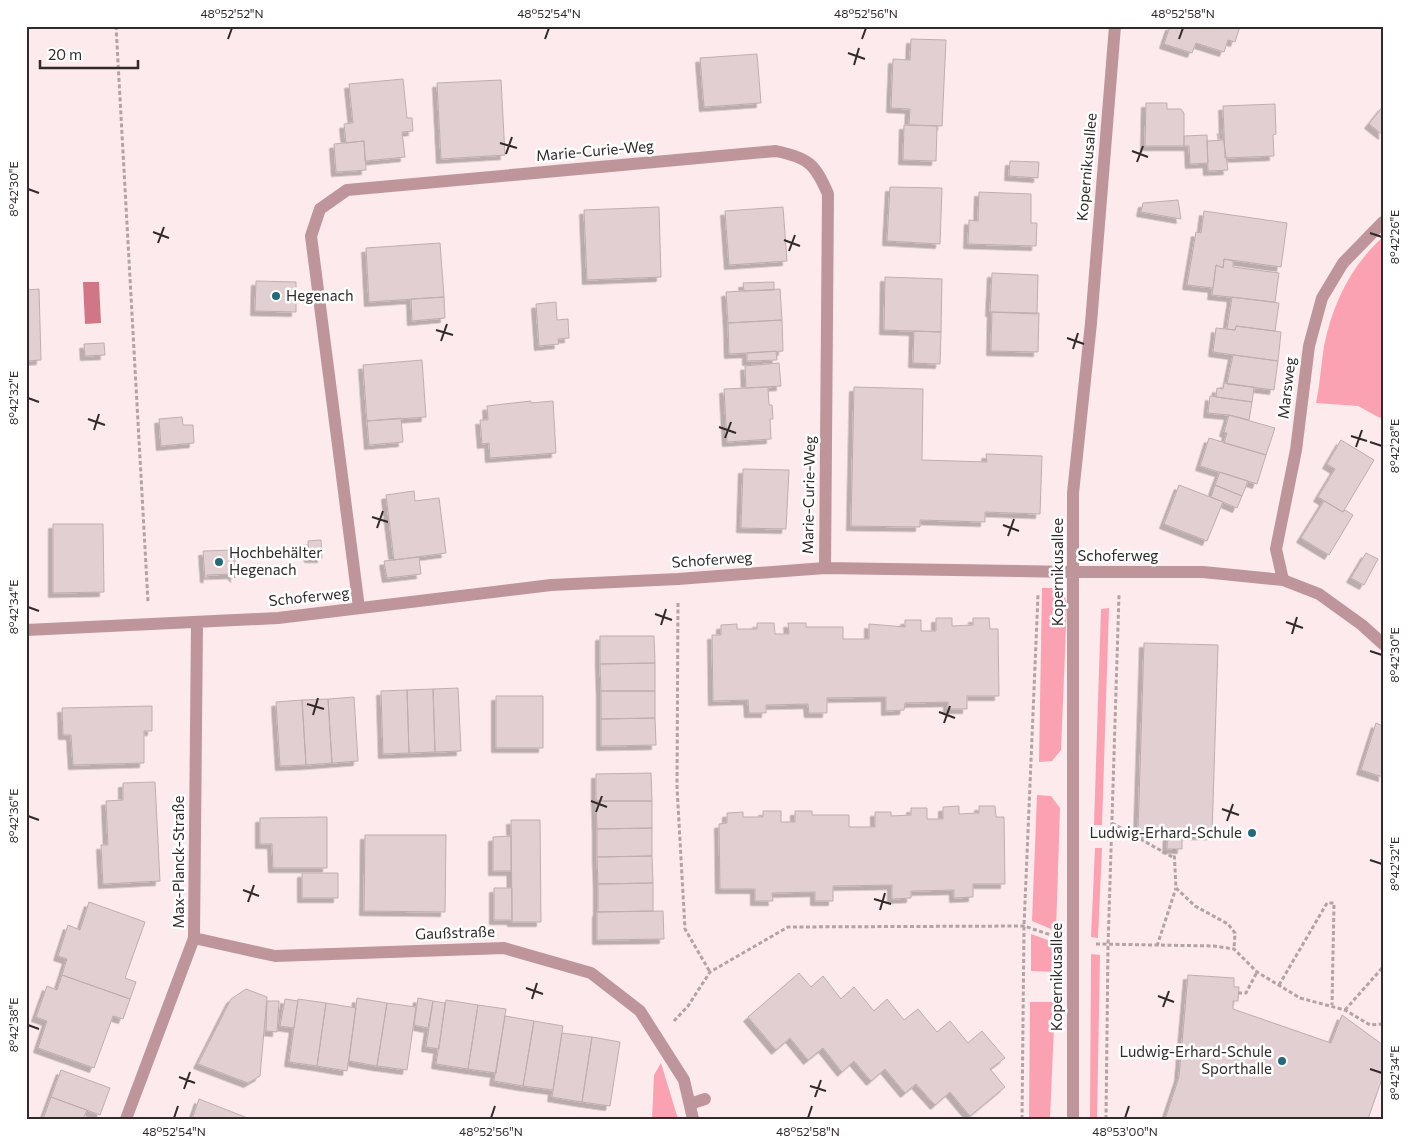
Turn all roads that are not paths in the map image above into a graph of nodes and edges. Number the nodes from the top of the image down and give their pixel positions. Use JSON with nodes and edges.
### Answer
{"nodes":[{"id":1,"x":1115,"y":26,"type":"edge"},
{"id":2,"x":1383,"y":222,"type":"edge"},
{"id":3,"x":825,"y":568,"type":"junction"},
{"id":4,"x":1075,"y":572,"type":"junction"},
{"id":5,"x":1283,"y":580,"type":"junction"},
{"id":6,"x":359,"y":608,"type":"junction"},
{"id":7,"x":197,"y":623,"type":"junction"},
{"id":8,"x":26,"y":630,"type":"edge"},
{"id":9,"x":1383,"y":644,"type":"edge"},
{"id":10,"x":194,"y":938,"type":"junction"},
{"id":11,"x":705,"y":1099,"type":"dead end"},
{"id":12,"x":690,"y":1104,"type":"junction"},
{"id":13,"x":126,"y":1119,"type":"edge"},
{"id":14,"x":693,"y":1119,"type":"edge"},
{"id":15,"x":1074,"y":1119,"type":"edge"}],
"edges":[{"from":1,"to":4,"type":"street","name":"Kopernikusallee"},
{"from":2,"to":5,"type":"street","name":"Marsweg"},
{"from":3,"to":4,"type":"street","name":"Schoferweg"},
{"from":3,"to":6,"type":"street","name":"Schoferweg"},
{"from":3,"to":6,"type":"street","name":"Marie-Curie-Weg"},
{"from":4,"to":5,"type":"street","name":"Schoferweg"},
{"from":4,"to":15,"type":"street","name":"Kopernikusallee"},
{"from":5,"to":9,"type":"street","name":"Schoferweg"},
{"from":6,"to":7,"type":"street","name":"Schoferweg"},
{"from":7,"to":8,"type":"street","name":"Schoferweg"},
{"from":7,"to":10,"type":"street","name":"Max-Planck-Straße"},
{"from":10,"to":12,"type":"street","name":"Gaußstraße"},
{"from":10,"to":13,"type":"street","name":"Max-Planck-Straße"},
{"from":11,"to":12,"type":"street"},
{"from":12,"to":14,"type":"street","name":"Gaußstraße"}]}
